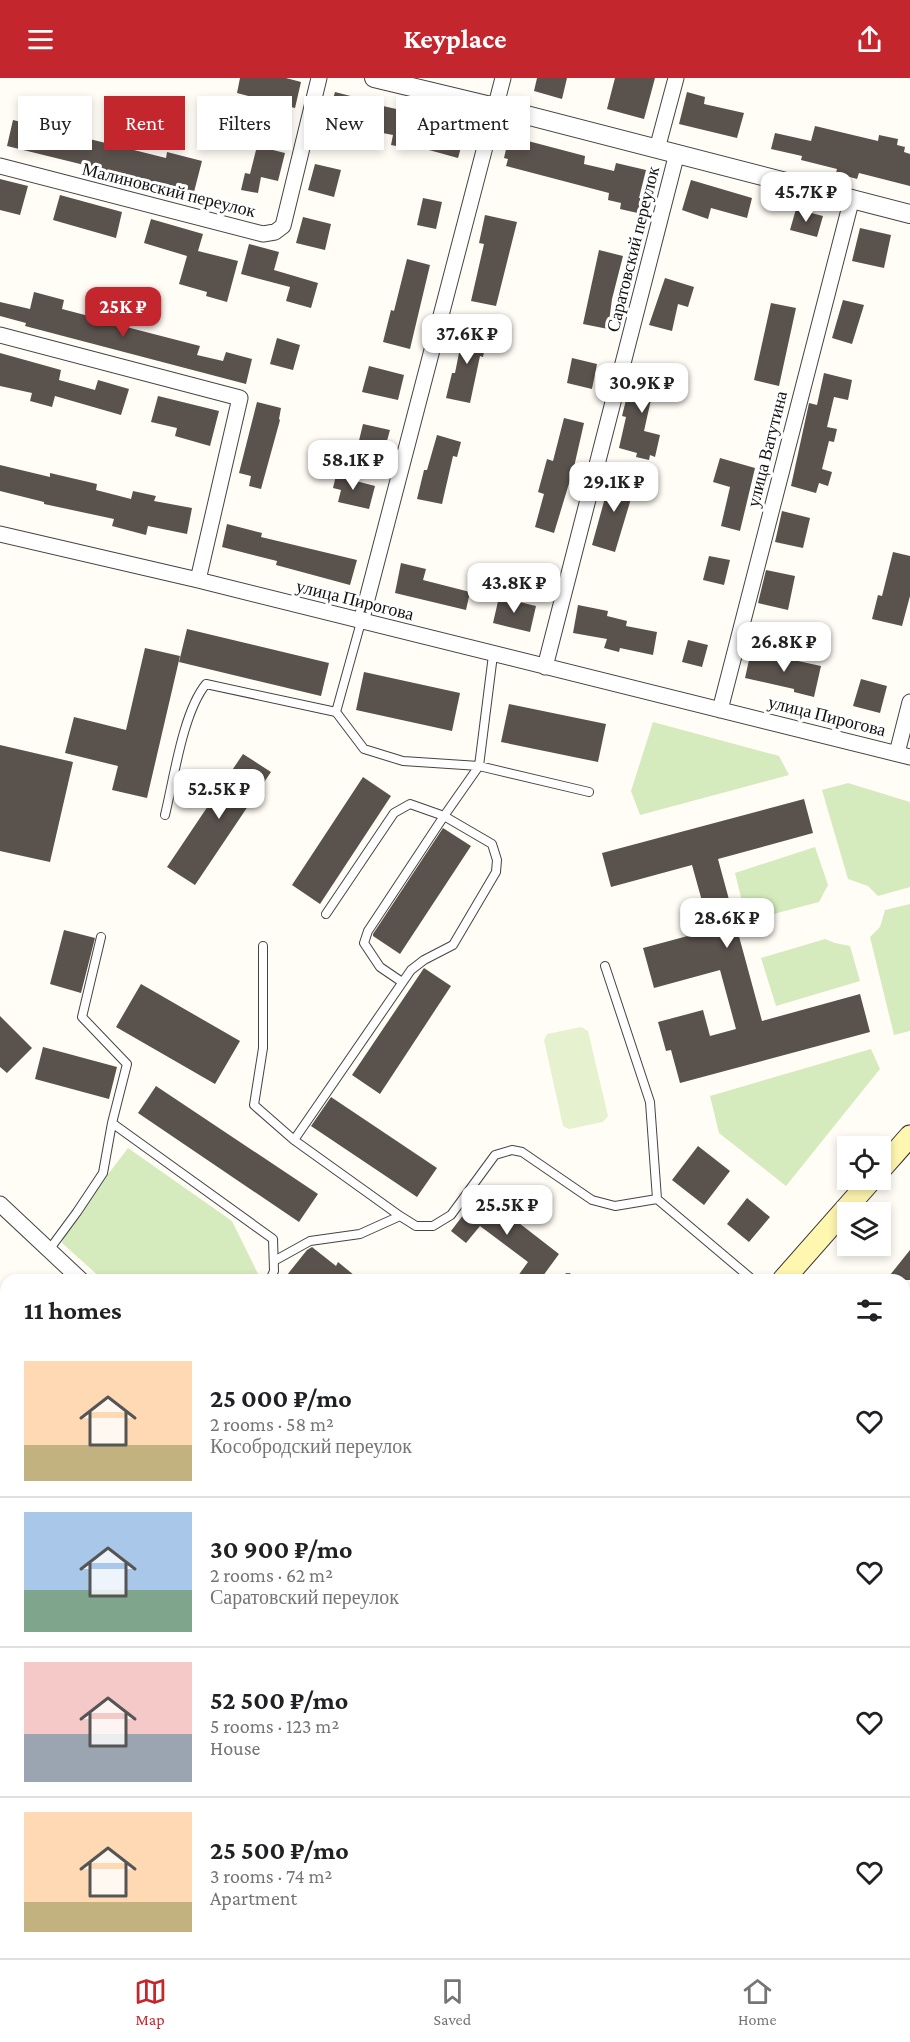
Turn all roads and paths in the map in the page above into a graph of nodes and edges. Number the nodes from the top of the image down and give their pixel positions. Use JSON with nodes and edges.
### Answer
{"nodes":[{"id":1,"x":319,"y":78,"type":"edge"},
{"id":2,"x":374,"y":78,"type":"edge"},
{"id":3,"x":503,"y":78,"type":"edge"},
{"id":4,"x":676,"y":78,"type":"edge"},
{"id":5,"x":449,"y":96,"type":"edge"},
{"id":6,"x":498,"y":96,"type":"edge"},
{"id":7,"x":530,"y":116,"type":"edge"},
{"id":8,"x":657,"y":149,"type":"junction"},
{"id":9,"x":484,"y":150,"type":"edge"},
{"id":10,"x":678,"y":153,"type":"junction"},
{"id":11,"x":0,"y":166,"type":"edge"},
{"id":12,"x":852,"y":198,"type":"junction"},
{"id":13,"x":910,"y":214,"type":"edge"},
{"id":14,"x":0,"y":335,"type":"edge"},
{"id":15,"x":0,"y":534,"type":"edge"},
{"id":16,"x":198,"y":580,"type":"junction"},
{"id":17,"x":362,"y":622,"type":"junction"},
{"id":18,"x":493,"y":655,"type":"junction"},
{"id":19,"x":545,"y":667,"type":"junction"},
{"id":20,"x":910,"y":702,"type":"edge"},
{"id":21,"x":720,"y":710,"type":"junction"},
{"id":22,"x":336,"y":712,"type":"junction"},
{"id":23,"x":903,"y":755,"type":"edge"},
{"id":24,"x":479,"y":765,"type":"junction"},
{"id":25,"x":589,"y":792,"type":"dead end"},
{"id":26,"x":165,"y":815,"type":"dead end"},
{"id":27,"x":444,"y":816,"type":"junction"},
{"id":28,"x":326,"y":914,"type":"dead end"},
{"id":29,"x":101,"y":937,"type":"dead end"},
{"id":30,"x":263,"y":946,"type":"dead end"},
{"id":31,"x":605,"y":966,"type":"dead end"},
{"id":32,"x":402,"y":982,"type":"junction"},
{"id":33,"x":112,"y":1124,"type":"junction"},
{"id":34,"x":910,"y":1136,"type":"edge"},
{"id":35,"x":294,"y":1140,"type":"junction"},
{"id":36,"x":891,"y":1158,"type":"edge"},
{"id":37,"x":862,"y":1190,"type":"edge"},
{"id":38,"x":657,"y":1199,"type":"junction"},
{"id":39,"x":0,"y":1204,"type":"edge"},
{"id":40,"x":399,"y":1216,"type":"junction"},
{"id":41,"x":49,"y":1250,"type":"junction"},
{"id":42,"x":274,"y":1261,"type":"junction"},
{"id":43,"x":75,"y":1274,"type":"edge"},
{"id":44,"x":273,"y":1274,"type":"edge"},
{"id":45,"x":746,"y":1274,"type":"edge"},
{"id":46,"x":788,"y":1274,"type":"edge"}],
"edges":[{"from":1,"to":11,"type":"street","name":"Малиновский переулок"},
{"from":2,"to":5,"type":"street"},
{"from":3,"to":6,"type":"street"},
{"from":4,"to":8,"type":"street"},
{"from":7,"to":8,"type":"street"},
{"from":8,"to":10,"type":"street"},
{"from":9,"to":17,"type":"street"},
{"from":10,"to":12,"type":"street"},
{"from":10,"to":19,"type":"street","name":"Саратовский переулок"},
{"from":12,"to":13,"type":"street"},
{"from":12,"to":21,"type":"street","name":"улица Ватутина"},
{"from":14,"to":16,"type":"street"},
{"from":15,"to":16,"type":"street","name":"улица Пирогова"},
{"from":16,"to":17,"type":"street","name":"улица Пирогова"},
{"from":17,"to":18,"type":"street","name":"улица Пирогова"},
{"from":17,"to":22,"type":"lane"},
{"from":18,"to":19,"type":"street","name":"улица Пирогова"},
{"from":18,"to":24,"type":"lane"},
{"from":19,"to":21,"type":"street","name":"улица Пирогова"},
{"from":20,"to":23,"type":"street"},
{"from":21,"to":23,"type":"street","name":"улица Пирогова"},
{"from":22,"to":24,"type":"lane"},
{"from":22,"to":26,"type":"lane"},
{"from":24,"to":25,"type":"lane"},
{"from":24,"to":27,"type":"lane"},
{"from":27,"to":28,"type":"lane"},
{"from":27,"to":32,"type":"lane"},
{"from":27,"to":32,"type":"lane"},
{"from":29,"to":33,"type":"lane"},
{"from":30,"to":35,"type":"lane"},
{"from":31,"to":38,"type":"lane"},
{"from":32,"to":35,"type":"lane"},
{"from":33,"to":41,"type":"lane"},
{"from":33,"to":42,"type":"lane"},
{"from":34,"to":36,"type":"main road"},
{"from":35,"to":40,"type":"lane"},
{"from":37,"to":46,"type":"main road"},
{"from":38,"to":40,"type":"lane"},
{"from":38,"to":45,"type":"lane"},
{"from":39,"to":41,"type":"street"},
{"from":40,"to":42,"type":"lane"},
{"from":41,"to":43,"type":"street"},
{"from":42,"to":44,"type":"lane"}]}
